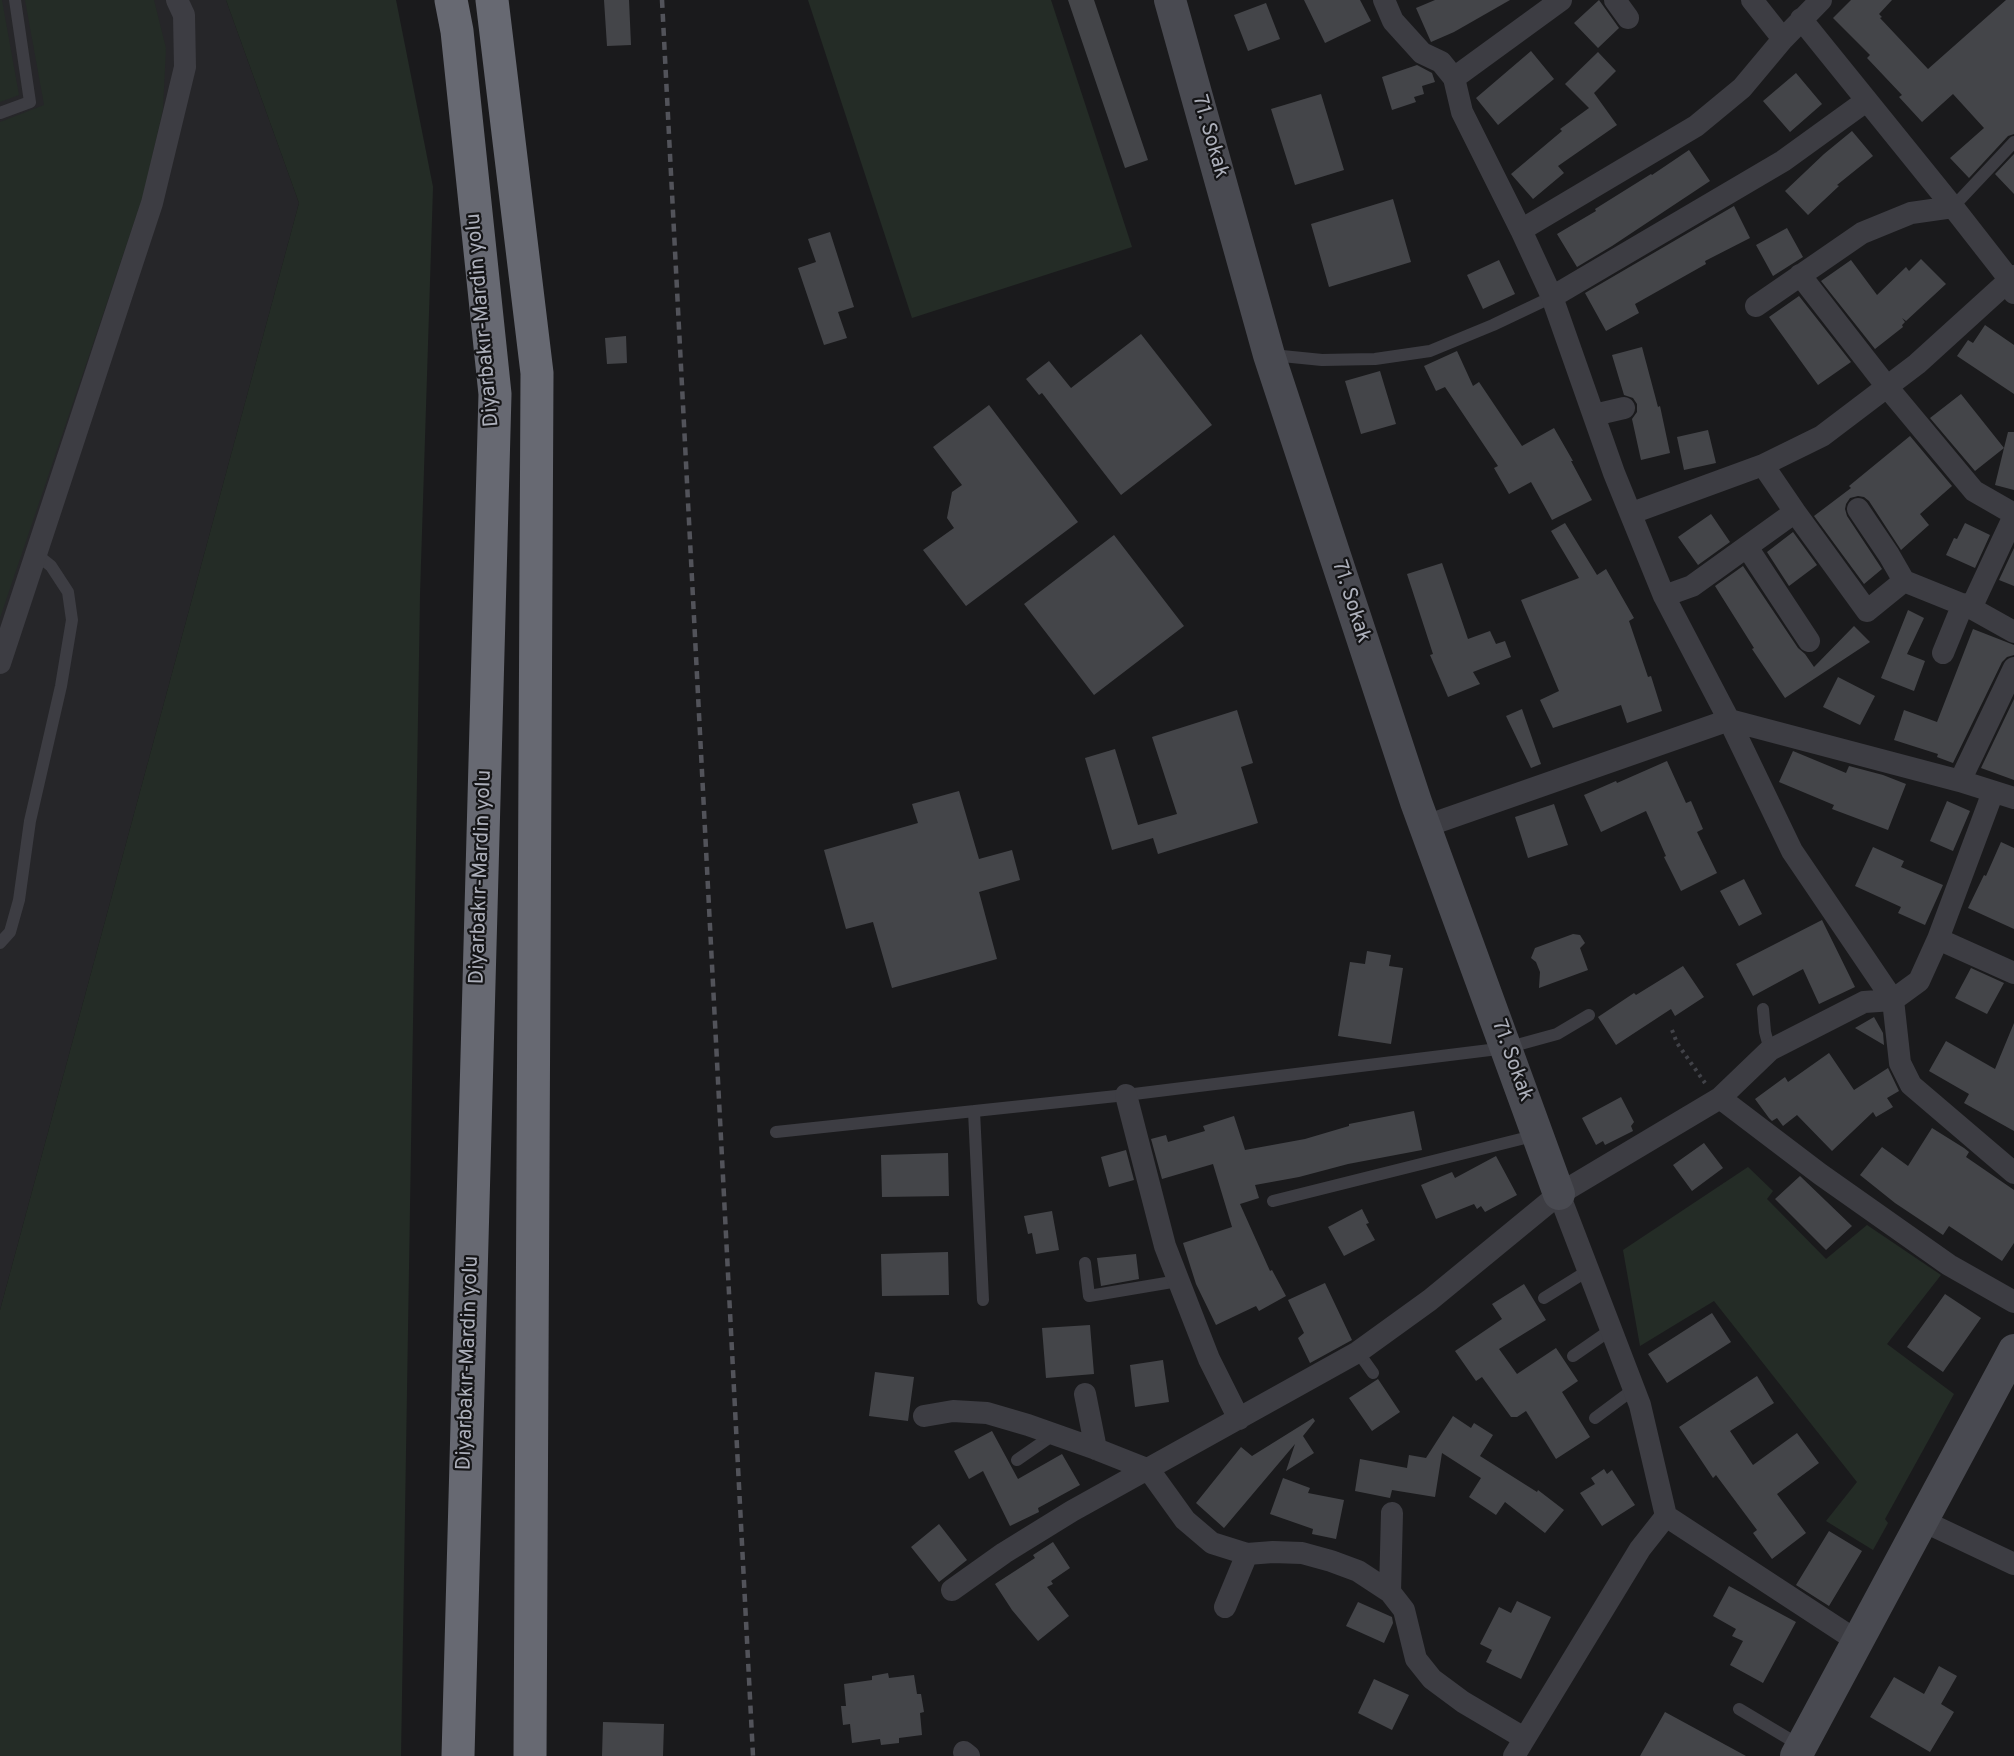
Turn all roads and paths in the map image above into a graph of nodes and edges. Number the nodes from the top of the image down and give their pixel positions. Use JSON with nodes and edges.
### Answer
{"nodes":[{"id":1,"x":15,"y":0,"type":"edge"},
{"id":2,"x":177,"y":0,"type":"edge"},
{"id":3,"x":451,"y":0,"type":"edge"},
{"id":4,"x":492,"y":0,"type":"edge"},
{"id":5,"x":1170,"y":0,"type":"edge"},
{"id":6,"x":1384,"y":0,"type":"edge"},
{"id":7,"x":1561,"y":0,"type":"edge"},
{"id":8,"x":1752,"y":0,"type":"edge"},
{"id":9,"x":1821,"y":0,"type":"edge"},
{"id":10,"x":1801,"y":19,"type":"junction"},
{"id":11,"x":1783,"y":39,"type":"junction"},
{"id":12,"x":1454,"y":78,"type":"junction"},
{"id":13,"x":1866,"y":101,"type":"junction"},
{"id":14,"x":0,"y":113,"type":"edge"},
{"id":15,"x":2014,"y":142,"type":"edge"},
{"id":16,"x":1953,"y":207,"type":"junction"},
{"id":17,"x":1521,"y":230,"type":"junction"},
{"id":18,"x":1800,"y":275,"type":"junction"},
{"id":19,"x":2013,"y":283,"type":"edge"},
{"id":20,"x":1552,"y":297,"type":"junction"},
{"id":21,"x":1756,"y":306,"type":"dead end"},
{"id":22,"x":1269,"y":355,"type":"junction"},
{"id":23,"x":1888,"y":387,"type":"junction"},
{"id":24,"x":1624,"y":408,"type":"dead end"},
{"id":25,"x":1594,"y":416,"type":"junction"},
{"id":26,"x":1763,"y":465,"type":"junction"},
{"id":27,"x":1858,"y":508,"type":"dead end"},
{"id":28,"x":1795,"y":512,"type":"junction"},
{"id":29,"x":1632,"y":513,"type":"junction"},
{"id":30,"x":2014,"y":515,"type":"edge"},
{"id":31,"x":1747,"y":547,"type":"junction"},
{"id":32,"x":36,"y":554,"type":"junction"},
{"id":33,"x":1904,"y":581,"type":"junction"},
{"id":34,"x":1664,"y":596,"type":"junction"},
{"id":35,"x":1967,"y":606,"type":"junction"},
{"id":36,"x":2014,"y":632,"type":"edge"},
{"id":37,"x":1809,"y":641,"type":"dead end"},
{"id":38,"x":1943,"y":653,"type":"dead end"},
{"id":39,"x":0,"y":663,"type":"edge"},
{"id":40,"x":2014,"y":668,"type":"edge"},
{"id":41,"x":1729,"y":720,"type":"junction"},
{"id":42,"x":1960,"y":781,"type":"junction"},
{"id":43,"x":2003,"y":795,"type":"edge"},
{"id":44,"x":1425,"y":826,"type":"junction"},
{"id":45,"x":1938,"y":939,"type":"junction"},
{"id":46,"x":0,"y":944,"type":"edge"},
{"id":47,"x":2014,"y":973,"type":"edge"},
{"id":48,"x":1893,"y":1000,"type":"junction"},
{"id":49,"x":1763,"y":1009,"type":"dead end"},
{"id":50,"x":1589,"y":1015,"type":"dead end"},
{"id":51,"x":1672,"y":1030,"type":"dead end"},
{"id":52,"x":1506,"y":1048,"type":"junction"},
{"id":53,"x":1770,"y":1050,"type":"junction"},
{"id":54,"x":1126,"y":1095,"type":"junction"},
{"id":55,"x":1720,"y":1098,"type":"junction"},
{"id":56,"x":974,"y":1111,"type":"junction"},
{"id":57,"x":776,"y":1132,"type":"dead end"},
{"id":58,"x":1538,"y":1135,"type":"junction"},
{"id":59,"x":2014,"y":1173,"type":"edge"},
{"id":60,"x":1559,"y":1194,"type":"junction"},
{"id":61,"x":1273,"y":1201,"type":"dead end"},
{"id":62,"x":1085,"y":1263,"type":"dead end"},
{"id":63,"x":1589,"y":1270,"type":"junction"},
{"id":64,"x":1178,"y":1281,"type":"junction"},
{"id":65,"x":1544,"y":1298,"type":"dead end"},
{"id":66,"x":984,"y":1300,"type":"dead end"},
{"id":67,"x":2014,"y":1302,"type":"edge"},
{"id":68,"x":1612,"y":1329,"type":"junction"},
{"id":69,"x":1359,"y":1352,"type":"junction"},
{"id":70,"x":2013,"y":1355,"type":"edge"},
{"id":71,"x":1573,"y":1356,"type":"dead end"},
{"id":72,"x":1373,"y":1373,"type":"dead end"},
{"id":73,"x":1634,"y":1389,"type":"junction"},
{"id":74,"x":1085,"y":1394,"type":"dead end"},
{"id":75,"x":924,"y":1416,"type":"dead end"},
{"id":76,"x":1595,"y":1418,"type":"dead end"},
{"id":77,"x":1239,"y":1419,"type":"junction"},
{"id":78,"x":1053,"y":1435,"type":"junction"},
{"id":79,"x":1096,"y":1449,"type":"junction"},
{"id":80,"x":1017,"y":1460,"type":"dead end"},
{"id":81,"x":1149,"y":1470,"type":"junction"},
{"id":82,"x":1392,"y":1514,"type":"dead end"},
{"id":83,"x":1666,"y":1516,"type":"junction"},
{"id":84,"x":1923,"y":1521,"type":"junction"},
{"id":85,"x":1246,"y":1554,"type":"junction"},
{"id":86,"x":2014,"y":1564,"type":"edge"},
{"id":87,"x":952,"y":1590,"type":"dead end"},
{"id":88,"x":1390,"y":1592,"type":"junction"},
{"id":89,"x":1225,"y":1607,"type":"dead end"},
{"id":90,"x":1857,"y":1641,"type":"junction"},
{"id":91,"x":1739,"y":1708,"type":"dead end"},
{"id":92,"x":1519,"y":1747,"type":"edge"},
{"id":93,"x":1799,"y":1751,"type":"edge"},
{"id":94,"x":458,"y":1756,"type":"edge"},
{"id":95,"x":530,"y":1756,"type":"edge"}],
"edges":[{"from":1,"to":14,"type":"lane"},
{"from":2,"to":32,"type":"street"},
{"from":3,"to":94,"type":"highway","name":"Diyarbakır-Mardin yolu"},
{"from":4,"to":95,"type":"highway","name":"Diyarbakır-Mardin yolu"},
{"from":5,"to":22,"type":"street","name":"71. Sokak"},
{"from":6,"to":12,"type":"street"},
{"from":7,"to":12,"type":"street"},
{"from":8,"to":11,"type":"street"},
{"from":9,"to":10,"type":"street"},
{"from":10,"to":11,"type":"street"},
{"from":10,"to":13,"type":"street"},
{"from":11,"to":17,"type":"street"},
{"from":12,"to":17,"type":"street"},
{"from":13,"to":16,"type":"street"},
{"from":13,"to":20,"type":"street"},
{"from":15,"to":16,"type":"lane"},
{"from":16,"to":18,"type":"street"},
{"from":16,"to":19,"type":"street"},
{"from":17,"to":20,"type":"street"},
{"from":18,"to":21,"type":"street"},
{"from":18,"to":23,"type":"street"},
{"from":19,"to":23,"type":"street"},
{"from":20,"to":22,"type":"lane"},
{"from":20,"to":25,"type":"street"},
{"from":22,"to":44,"type":"street","name":"71. Sokak"},
{"from":23,"to":26,"type":"street"},
{"from":23,"to":30,"type":"street"},
{"from":24,"to":25,"type":"street"},
{"from":25,"to":29,"type":"street"},
{"from":26,"to":28,"type":"street"},
{"from":26,"to":29,"type":"street"},
{"from":27,"to":33,"type":"street"},
{"from":28,"to":31,"type":"street"},
{"from":28,"to":33,"type":"street"},
{"from":29,"to":34,"type":"street"},
{"from":30,"to":35,"type":"street"},
{"from":31,"to":34,"type":"street"},
{"from":31,"to":37,"type":"street"},
{"from":32,"to":39,"type":"street"},
{"from":32,"to":46,"type":"lane"},
{"from":33,"to":35,"type":"street"},
{"from":34,"to":41,"type":"street"},
{"from":35,"to":36,"type":"street"},
{"from":35,"to":38,"type":"street"},
{"from":40,"to":42,"type":"street"},
{"from":41,"to":42,"type":"street"},
{"from":41,"to":44,"type":"street"},
{"from":41,"to":48,"type":"street"},
{"from":42,"to":43,"type":"street"},
{"from":43,"to":45,"type":"street"},
{"from":44,"to":52,"type":"street","name":"71. Sokak"},
{"from":45,"to":47,"type":"street"},
{"from":45,"to":48,"type":"street"},
{"from":48,"to":53,"type":"street"},
{"from":48,"to":59,"type":"street"},
{"from":49,"to":53,"type":"lane"},
{"from":50,"to":52,"type":"lane"},
{"from":51,"to":55,"type":"path"},
{"from":52,"to":54,"type":"lane"},
{"from":52,"to":58,"type":"street","name":"71. Sokak"},
{"from":53,"to":55,"type":"street"},
{"from":54,"to":56,"type":"lane"},
{"from":54,"to":64,"type":"street"},
{"from":55,"to":60,"type":"street"},
{"from":55,"to":67,"type":"street"},
{"from":56,"to":57,"type":"lane"},
{"from":56,"to":66,"type":"lane"},
{"from":58,"to":60,"type":"street","name":"71. Sokak"},
{"from":58,"to":61,"type":"lane"},
{"from":60,"to":63,"type":"street"},
{"from":60,"to":69,"type":"street"},
{"from":62,"to":64,"type":"lane"},
{"from":63,"to":65,"type":"lane"},
{"from":63,"to":68,"type":"street"},
{"from":64,"to":77,"type":"street"},
{"from":68,"to":71,"type":"lane"},
{"from":68,"to":73,"type":"street"},
{"from":69,"to":72,"type":"lane"},
{"from":69,"to":77,"type":"street"},
{"from":70,"to":84,"type":"street"},
{"from":73,"to":76,"type":"lane"},
{"from":73,"to":83,"type":"street"},
{"from":74,"to":79,"type":"street"},
{"from":75,"to":78,"type":"street"},
{"from":77,"to":81,"type":"street"},
{"from":78,"to":79,"type":"street"},
{"from":78,"to":80,"type":"lane"},
{"from":79,"to":81,"type":"street"},
{"from":81,"to":85,"type":"street"},
{"from":81,"to":87,"type":"street"},
{"from":82,"to":88,"type":"street"},
{"from":83,"to":90,"type":"street"},
{"from":83,"to":92,"type":"street"},
{"from":84,"to":86,"type":"street"},
{"from":84,"to":90,"type":"street"},
{"from":85,"to":88,"type":"street"},
{"from":85,"to":89,"type":"street"},
{"from":88,"to":92,"type":"street"},
{"from":90,"to":93,"type":"street"},
{"from":91,"to":93,"type":"lane"}]}
